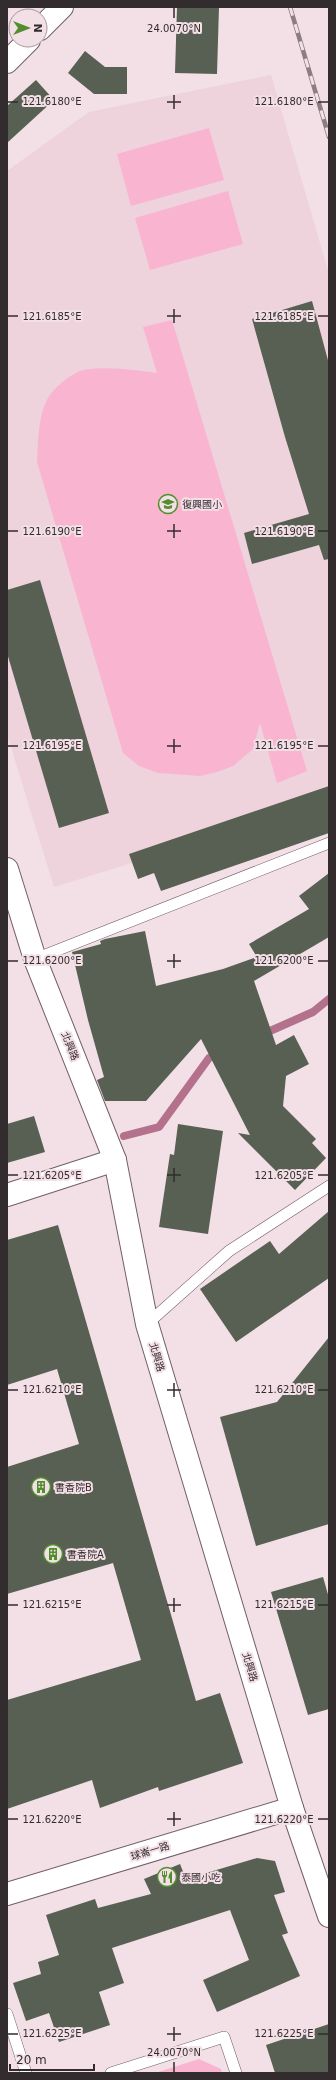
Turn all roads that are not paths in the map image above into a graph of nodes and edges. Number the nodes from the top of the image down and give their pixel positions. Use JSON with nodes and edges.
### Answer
{"nodes":[{"id":1,"x":62,"y":7,"type":"edge"},
{"id":2,"x":48,"y":21,"type":"edge"},
{"id":3,"x":21,"y":48,"type":"edge"},
{"id":4,"x":7,"y":62,"type":"edge"},
{"id":5,"x":329,"y":843,"type":"edge"},
{"id":6,"x":7,"y":869,"type":"edge"},
{"id":7,"x":35,"y":959,"type":"junction"},
{"id":8,"x":115,"y":1160,"type":"junction"},
{"id":9,"x":329,"y":1186,"type":"edge"},
{"id":10,"x":7,"y":1195,"type":"edge"},
{"id":11,"x":147,"y":1324,"type":"junction"},
{"id":12,"x":292,"y":1808,"type":"junction"},
{"id":13,"x":7,"y":1894,"type":"edge"},
{"id":14,"x":329,"y":1916,"type":"edge"},
{"id":15,"x":7,"y":2014,"type":"edge"},
{"id":16,"x":26,"y":2073,"type":"edge"},
{"id":17,"x":111,"y":2073,"type":"edge"},
{"id":18,"x":236,"y":2073,"type":"edge"}],
"edges":[{"from":1,"to":2,"type":"street"},
{"from":3,"to":4,"type":"street"},
{"from":5,"to":7,"type":"lane"},
{"from":6,"to":7,"type":"street","name":"北興路"},
{"from":7,"to":8,"type":"street","name":"北興路"},
{"from":8,"to":10,"type":"street"},
{"from":8,"to":11,"type":"street","name":"北興路"},
{"from":9,"to":11,"type":"lane"},
{"from":11,"to":12,"type":"street","name":"北興路"},
{"from":12,"to":13,"type":"street","name":"球崙一路"},
{"from":12,"to":14,"type":"street","name":"北興路"},
{"from":15,"to":16,"type":"lane"},
{"from":17,"to":18,"type":"lane"}]}
